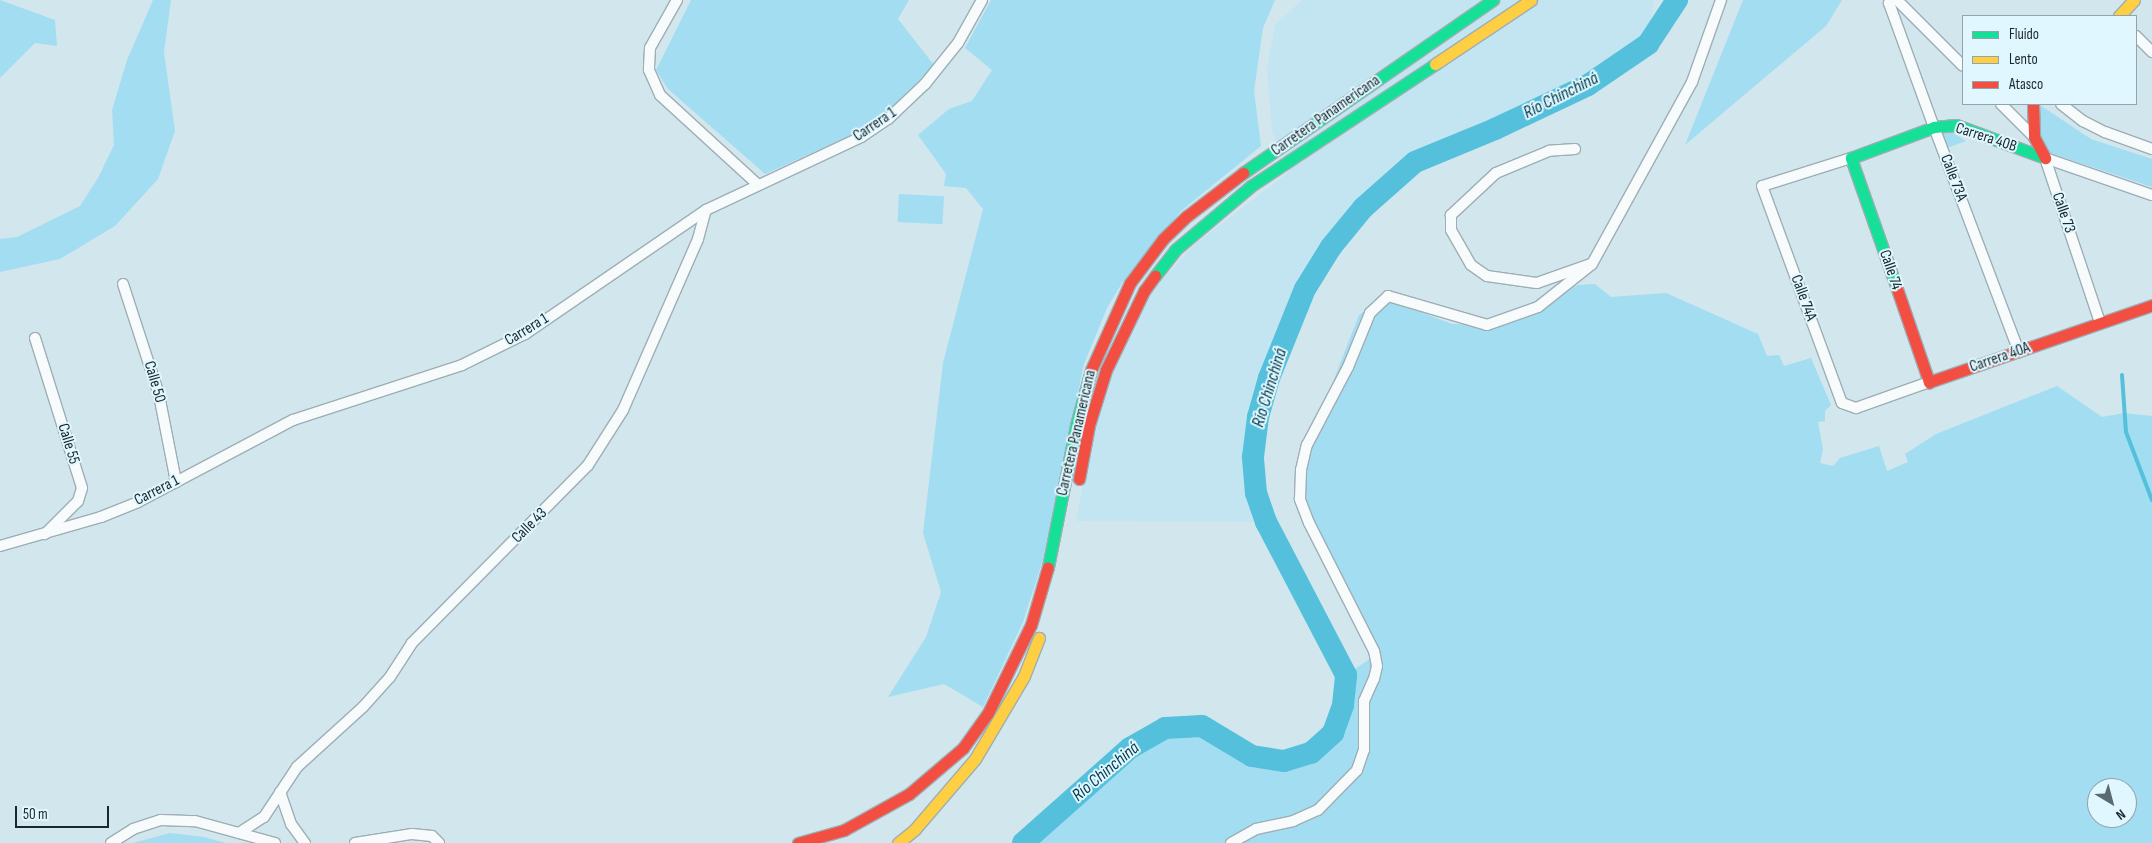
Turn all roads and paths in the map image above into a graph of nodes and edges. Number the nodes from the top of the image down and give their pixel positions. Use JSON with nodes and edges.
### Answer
{"nodes":[{"id":1,"x":677,"y":0,"type":"edge"},
{"id":2,"x":982,"y":0,"type":"edge"},
{"id":3,"x":1481,"y":0,"type":"edge"},
{"id":4,"x":1493,"y":0,"type":"edge"},
{"id":5,"x":1531,"y":0,"type":"edge"},
{"id":6,"x":1721,"y":0,"type":"edge"},
{"id":7,"x":2134,"y":0,"type":"edge"},
{"id":8,"x":1892,"y":1,"type":"edge"},
{"id":9,"x":1474,"y":13,"type":"junction"},
{"id":10,"x":2120,"y":15,"type":"edge"},
{"id":11,"x":2137,"y":37,"type":"edge"},
{"id":12,"x":2152,"y":52,"type":"edge"},
{"id":13,"x":1962,"y":65,"type":"edge"},
{"id":14,"x":2002,"y":105,"type":"edge"},
{"id":15,"x":2033,"y":105,"type":"edge"},
{"id":16,"x":2062,"y":105,"type":"edge"},
{"id":17,"x":1934,"y":127,"type":"junction"},
{"id":18,"x":2034,"y":137,"type":"junction"},
{"id":19,"x":2152,"y":148,"type":"edge"},
{"id":20,"x":1575,"y":149,"type":"dead end"},
{"id":21,"x":1851,"y":158,"type":"junction"},
{"id":22,"x":2044,"y":158,"type":"junction"},
{"id":23,"x":757,"y":184,"type":"junction"},
{"id":24,"x":1762,"y":186,"type":"joint"},
{"id":25,"x":2152,"y":195,"type":"edge"},
{"id":26,"x":706,"y":210,"type":"junction"},
{"id":27,"x":1592,"y":264,"type":"junction"},
{"id":28,"x":122,"y":284,"type":"dead end"},
{"id":29,"x":2152,"y":305,"type":"edge"},
{"id":30,"x":2100,"y":322,"type":"junction"},
{"id":31,"x":35,"y":338,"type":"dead end"},
{"id":32,"x":2020,"y":352,"type":"junction"},
{"id":33,"x":1929,"y":382,"type":"junction"},
{"id":34,"x":1847,"y":408,"type":"joint"},
{"id":35,"x":176,"y":482,"type":"junction"},
{"id":36,"x":1076,"y":492,"type":"dead end"},
{"id":37,"x":43,"y":536,"type":"junction"},
{"id":38,"x":1066,"y":541,"type":"dead end"},
{"id":39,"x":0,"y":546,"type":"edge"},
{"id":40,"x":280,"y":792,"type":"junction"},
{"id":41,"x":240,"y":833,"type":"junction"},
{"id":42,"x":110,"y":843,"type":"edge"},
{"id":43,"x":275,"y":843,"type":"edge"},
{"id":44,"x":306,"y":843,"type":"edge"},
{"id":45,"x":355,"y":843,"type":"edge"},
{"id":46,"x":439,"y":843,"type":"edge"},
{"id":47,"x":798,"y":843,"type":"edge"},
{"id":48,"x":898,"y":843,"type":"edge"},
{"id":49,"x":1231,"y":843,"type":"edge"}],
"edges":[{"from":1,"to":23,"type":"street"},
{"from":2,"to":23,"type":"street","name":"Carrera 1"},
{"from":3,"to":9,"type":"street"},
{"from":4,"to":9,"type":"main road","name":"Carretera Panamericana"},
{"from":5,"to":36,"type":"main road","name":"Carretera Panamericana"},
{"from":6,"to":27,"type":"street"},
{"from":7,"to":10,"type":"main road"},
{"from":8,"to":13,"type":"street"},
{"from":8,"to":17,"type":"street","name":"Calle 73A"},
{"from":9,"to":47,"type":"main road","name":"Carretera Panamericana"},
{"from":11,"to":12,"type":"street"},
{"from":14,"to":18,"type":"street"},
{"from":15,"to":18,"type":"main road","name":"Calle 73"},
{"from":16,"to":19,"type":"street"},
{"from":17,"to":21,"type":"main road","name":"Carrera 40B"},
{"from":17,"to":22,"type":"main road","name":"Carrera 40B"},
{"from":17,"to":32,"type":"street","name":"Calle 73A"},
{"from":18,"to":22,"type":"main road","name":"Calle 73"},
{"from":20,"to":27,"type":"street"},
{"from":21,"to":24,"type":"street","name":"Carrera 40B"},
{"from":21,"to":33,"type":"main road","name":"Calle 74"},
{"from":22,"to":25,"type":"street","name":"Carrera 40B"},
{"from":22,"to":30,"type":"street","name":"Calle 73"},
{"from":23,"to":26,"type":"street","name":"Carrera 1"},
{"from":24,"to":34,"type":"street","name":"Calle 74A"},
{"from":26,"to":35,"type":"street","name":"Carrera 1"},
{"from":26,"to":40,"type":"street","name":"Calle 43"},
{"from":27,"to":49,"type":"street"},
{"from":28,"to":35,"type":"street","name":"Calle 50"},
{"from":29,"to":30,"type":"main road","name":"Carrera 40A"},
{"from":30,"to":32,"type":"main road","name":"Carrera 40A"},
{"from":31,"to":37,"type":"street","name":"Calle 55"},
{"from":32,"to":33,"type":"main road","name":"Carrera 40A"},
{"from":33,"to":34,"type":"street","name":"Carrera 40A"},
{"from":35,"to":37,"type":"street","name":"Carrera 1"},
{"from":37,"to":39,"type":"street","name":"Carrera 1"},
{"from":38,"to":48,"type":"main road"},
{"from":40,"to":41,"type":"street","name":"Calle 43"},
{"from":40,"to":44,"type":"street"},
{"from":41,"to":42,"type":"street"},
{"from":41,"to":43,"type":"street"},
{"from":45,"to":46,"type":"street"}]}
